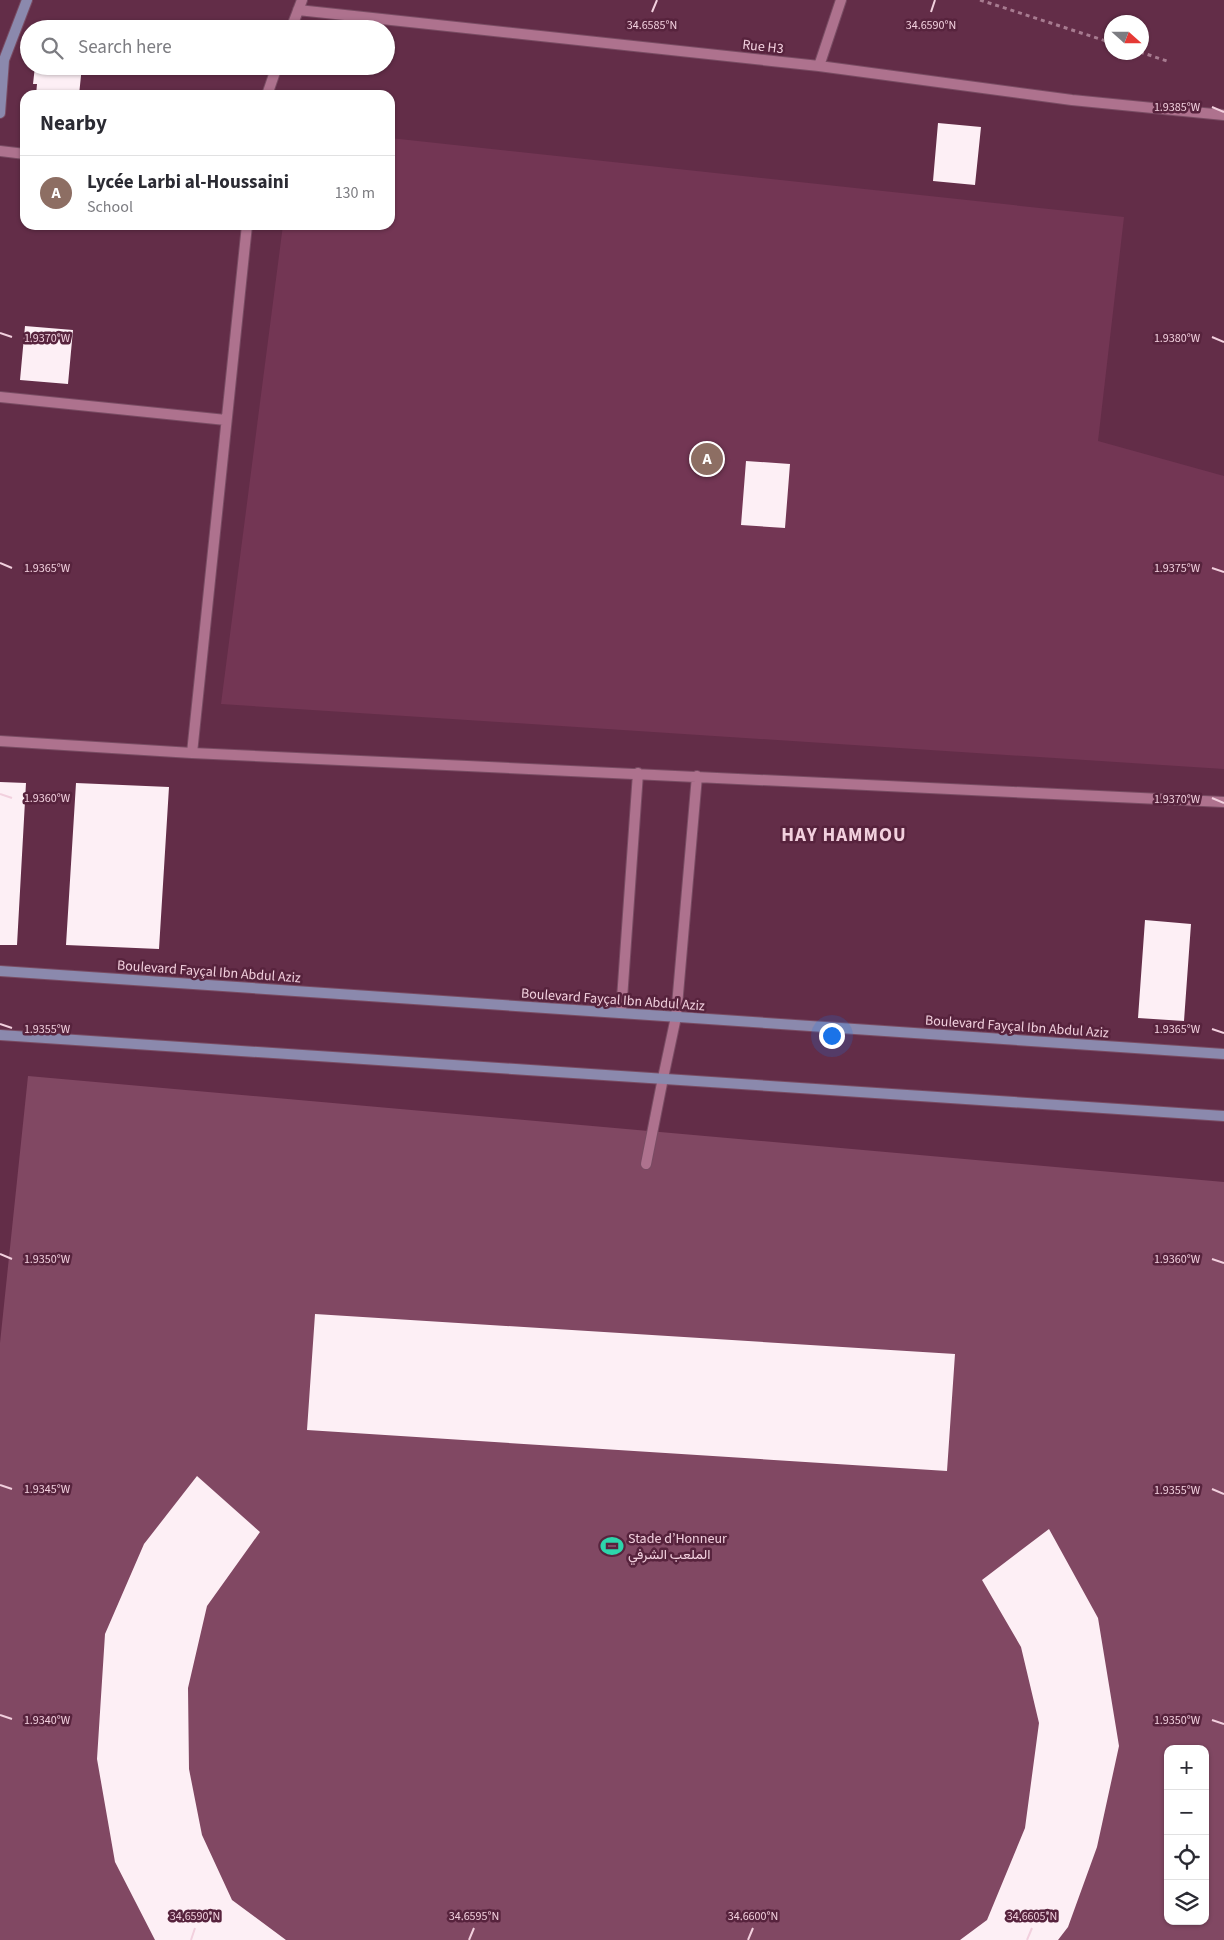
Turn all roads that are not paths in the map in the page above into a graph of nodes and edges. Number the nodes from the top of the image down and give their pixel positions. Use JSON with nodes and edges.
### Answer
{"nodes":[{"id":1,"x":27,"y":0,"type":"edge"},
{"id":2,"x":302,"y":0,"type":"edge"},
{"id":3,"x":841,"y":0,"type":"edge"},
{"id":4,"x":298,"y":10,"type":"junction"},
{"id":5,"x":294,"y":20,"type":"edge"},
{"id":6,"x":391,"y":20,"type":"edge"},
{"id":7,"x":395,"y":20,"type":"edge"},
{"id":8,"x":2,"y":62,"type":"edge"},
{"id":9,"x":818,"y":66,"type":"junction"},
{"id":10,"x":273,"y":75,"type":"edge"},
{"id":11,"x":269,"y":90,"type":"edge"},
{"id":12,"x":0,"y":113,"type":"edge"},
{"id":13,"x":1224,"y":115,"type":"edge"},
{"id":14,"x":0,"y":152,"type":"edge"},
{"id":15,"x":20,"y":154,"type":"edge"},
{"id":16,"x":246,"y":230,"type":"edge"},
{"id":17,"x":0,"y":397,"type":"edge"},
{"id":18,"x":226,"y":420,"type":"junction"},
{"id":19,"x":0,"y":741,"type":"edge"},
{"id":20,"x":192,"y":753,"type":"junction"},
{"id":21,"x":638,"y":773,"type":"junction"},
{"id":22,"x":697,"y":776,"type":"junction"},
{"id":23,"x":1224,"y":802,"type":"edge"},
{"id":24,"x":0,"y":971,"type":"edge"},
{"id":25,"x":621,"y":1012,"type":"junction"},
{"id":26,"x":676,"y":1017,"type":"junction"},
{"id":27,"x":0,"y":1035,"type":"edge"},
{"id":28,"x":1224,"y":1054,"type":"edge"},
{"id":29,"x":663,"y":1078,"type":"junction"},
{"id":30,"x":1224,"y":1116,"type":"edge"},
{"id":31,"x":646,"y":1164,"type":"dead end"}],
"edges":[{"from":1,"to":8,"type":"main road"},
{"from":2,"to":4,"type":"street"},
{"from":3,"to":9,"type":"street"},
{"from":4,"to":5,"type":"street"},
{"from":4,"to":6,"type":"street","name":"Rue H3"},
{"from":7,"to":9,"type":"street","name":"Rue H3"},
{"from":8,"to":12,"type":"main road"},
{"from":9,"to":13,"type":"street","name":"Rue H3"},
{"from":10,"to":11,"type":"street"},
{"from":14,"to":15,"type":"street"},
{"from":16,"to":18,"type":"street"},
{"from":17,"to":18,"type":"street"},
{"from":18,"to":20,"type":"street"},
{"from":19,"to":20,"type":"street"},
{"from":20,"to":21,"type":"street"},
{"from":21,"to":22,"type":"street"},
{"from":21,"to":25,"type":"street"},
{"from":22,"to":23,"type":"street"},
{"from":22,"to":26,"type":"street"},
{"from":24,"to":25,"type":"main road","name":"Boulevard Fayçal Ibn Abdul Aziz"},
{"from":25,"to":26,"type":"main road","name":"Boulevard Fayçal Ibn Abdul Aziz"},
{"from":26,"to":28,"type":"main road","name":"Boulevard Fayçal Ibn Abdul Aziz"},
{"from":26,"to":29,"type":"street"},
{"from":27,"to":29,"type":"main road"},
{"from":29,"to":30,"type":"main road"},
{"from":29,"to":31,"type":"street"}]}
